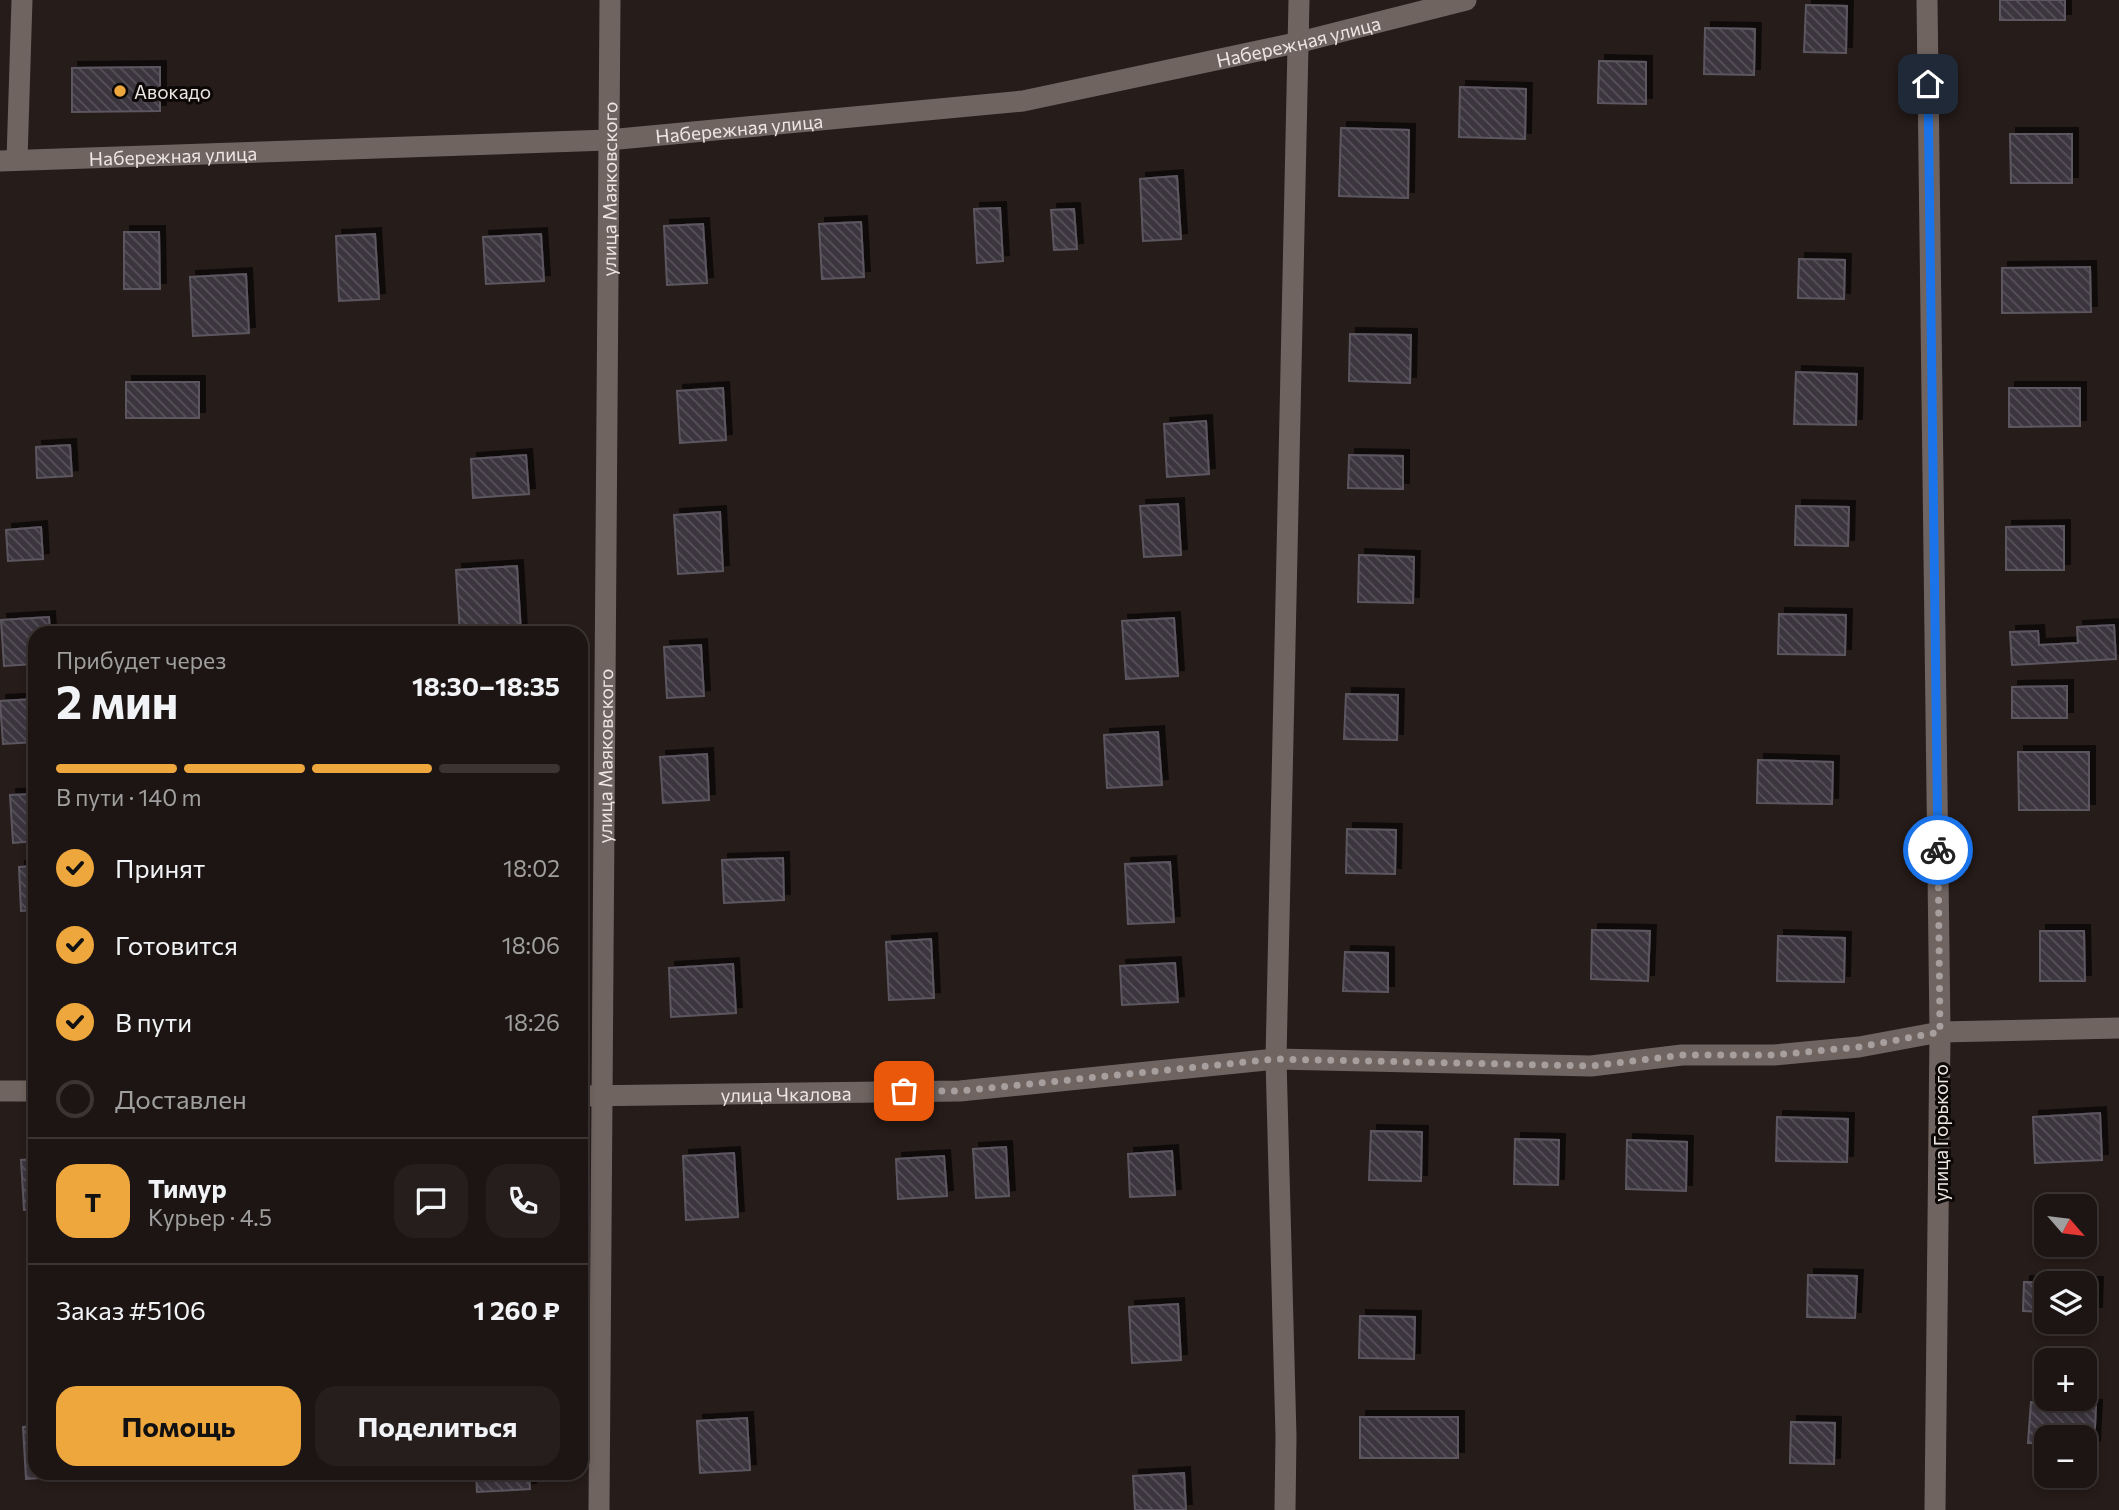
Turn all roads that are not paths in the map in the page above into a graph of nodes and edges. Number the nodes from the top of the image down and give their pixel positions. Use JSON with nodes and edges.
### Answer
{"nodes":[{"id":1,"x":22,"y":0,"type":"edge"},
{"id":2,"x":610,"y":0,"type":"edge"},
{"id":3,"x":1299,"y":0,"type":"edge"},
{"id":4,"x":1466,"y":0,"type":"edge"},
{"id":5,"x":1927,"y":0,"type":"edge"},
{"id":6,"x":1300,"y":42,"type":"junction"},
{"id":7,"x":608,"y":140,"type":"junction"},
{"id":8,"x":9,"y":160,"type":"edge"},
{"id":9,"x":2119,"y":1028,"type":"edge"},
{"id":10,"x":1940,"y":1032,"type":"junction"},
{"id":11,"x":1276,"y":1059,"type":"junction"},
{"id":12,"x":0,"y":1091,"type":"edge"},
{"id":13,"x":28,"y":1091,"type":"edge"},
{"id":14,"x":591,"y":1096,"type":"edge"},
{"id":15,"x":599,"y":1510,"type":"edge"},
{"id":16,"x":1284,"y":1510,"type":"edge"},
{"id":17,"x":1935,"y":1510,"type":"edge"}],
"edges":[{"from":1,"to":8,"type":"street"},
{"from":2,"to":7,"type":"street","name":"улица Маяковского"},
{"from":3,"to":6,"type":"street"},
{"from":4,"to":6,"type":"street","name":"Набережная улица"},
{"from":5,"to":10,"type":"street","name":"улица Горького"},
{"from":6,"to":7,"type":"street","name":"Набережная улица"},
{"from":6,"to":11,"type":"street"},
{"from":7,"to":8,"type":"street","name":"Набережная улица"},
{"from":7,"to":14,"type":"street","name":"улица Маяковского"},
{"from":9,"to":10,"type":"street","name":"улица Чкалова"},
{"from":10,"to":11,"type":"street","name":"улица Чкалова"},
{"from":10,"to":17,"type":"street","name":"улица Горького"},
{"from":11,"to":14,"type":"street","name":"улица Чкалова"},
{"from":11,"to":16,"type":"street"},
{"from":12,"to":13,"type":"street"},
{"from":14,"to":15,"type":"street","name":"улица Маяковского"}]}
